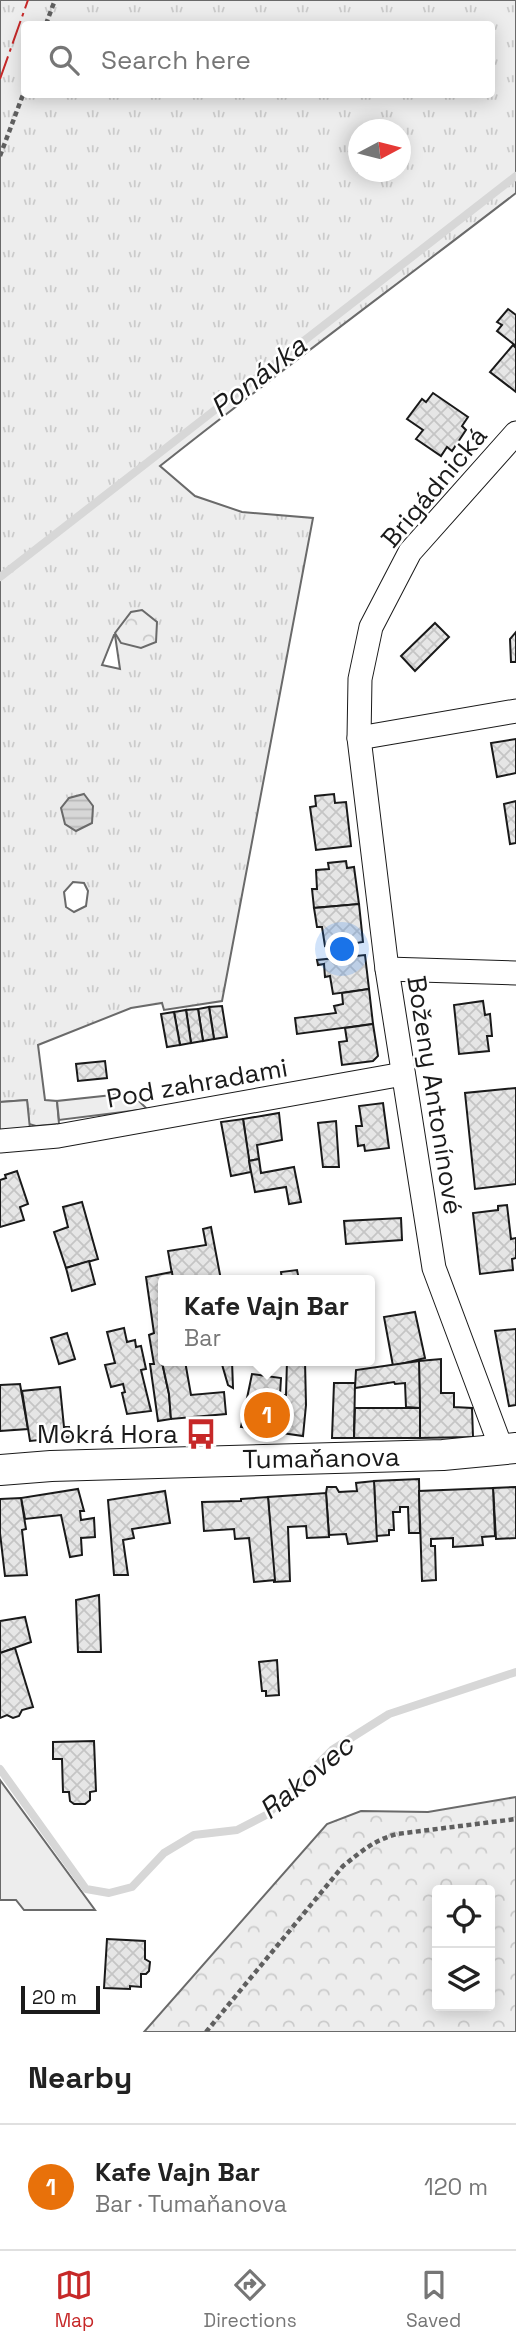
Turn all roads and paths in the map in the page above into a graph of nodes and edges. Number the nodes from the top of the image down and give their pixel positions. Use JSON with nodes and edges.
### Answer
{"nodes":[{"id":1,"x":55,"y":0,"type":"edge"},
{"id":2,"x":47,"y":21,"type":"edge"},
{"id":3,"x":22,"y":98,"type":"edge"},
{"id":4,"x":0,"y":156,"type":"edge"},
{"id":5,"x":516,"y":433,"type":"edge"},
{"id":6,"x":516,"y":711,"type":"edge"},
{"id":7,"x":359,"y":738,"type":"junction"},
{"id":8,"x":387,"y":969,"type":"junction"},
{"id":9,"x":516,"y":973,"type":"edge"},
{"id":10,"x":403,"y":1074,"type":"junction"},
{"id":11,"x":0,"y":1141,"type":"edge"},
{"id":12,"x":509,"y":1449,"type":"edge"},
{"id":13,"x":0,"y":1470,"type":"edge"},
{"id":14,"x":516,"y":1819,"type":"edge"},
{"id":15,"x":206,"y":2032,"type":"edge"}],
"edges":[{"from":1,"to":2,"type":"path"},
{"from":3,"to":4,"type":"path"},
{"from":5,"to":7,"type":"street","name":"Brigádnická"},
{"from":6,"to":7,"type":"street"},
{"from":7,"to":8,"type":"street","name":"Boženy Antonínové"},
{"from":8,"to":9,"type":"street"},
{"from":8,"to":10,"type":"street","name":"Boženy Antonínové"},
{"from":10,"to":11,"type":"street","name":"Pod zahradami"},
{"from":10,"to":12,"type":"street","name":"Boženy Antonínové"},
{"from":12,"to":13,"type":"street","name":"Tumaňanova"},
{"from":14,"to":15,"type":"path"}]}
